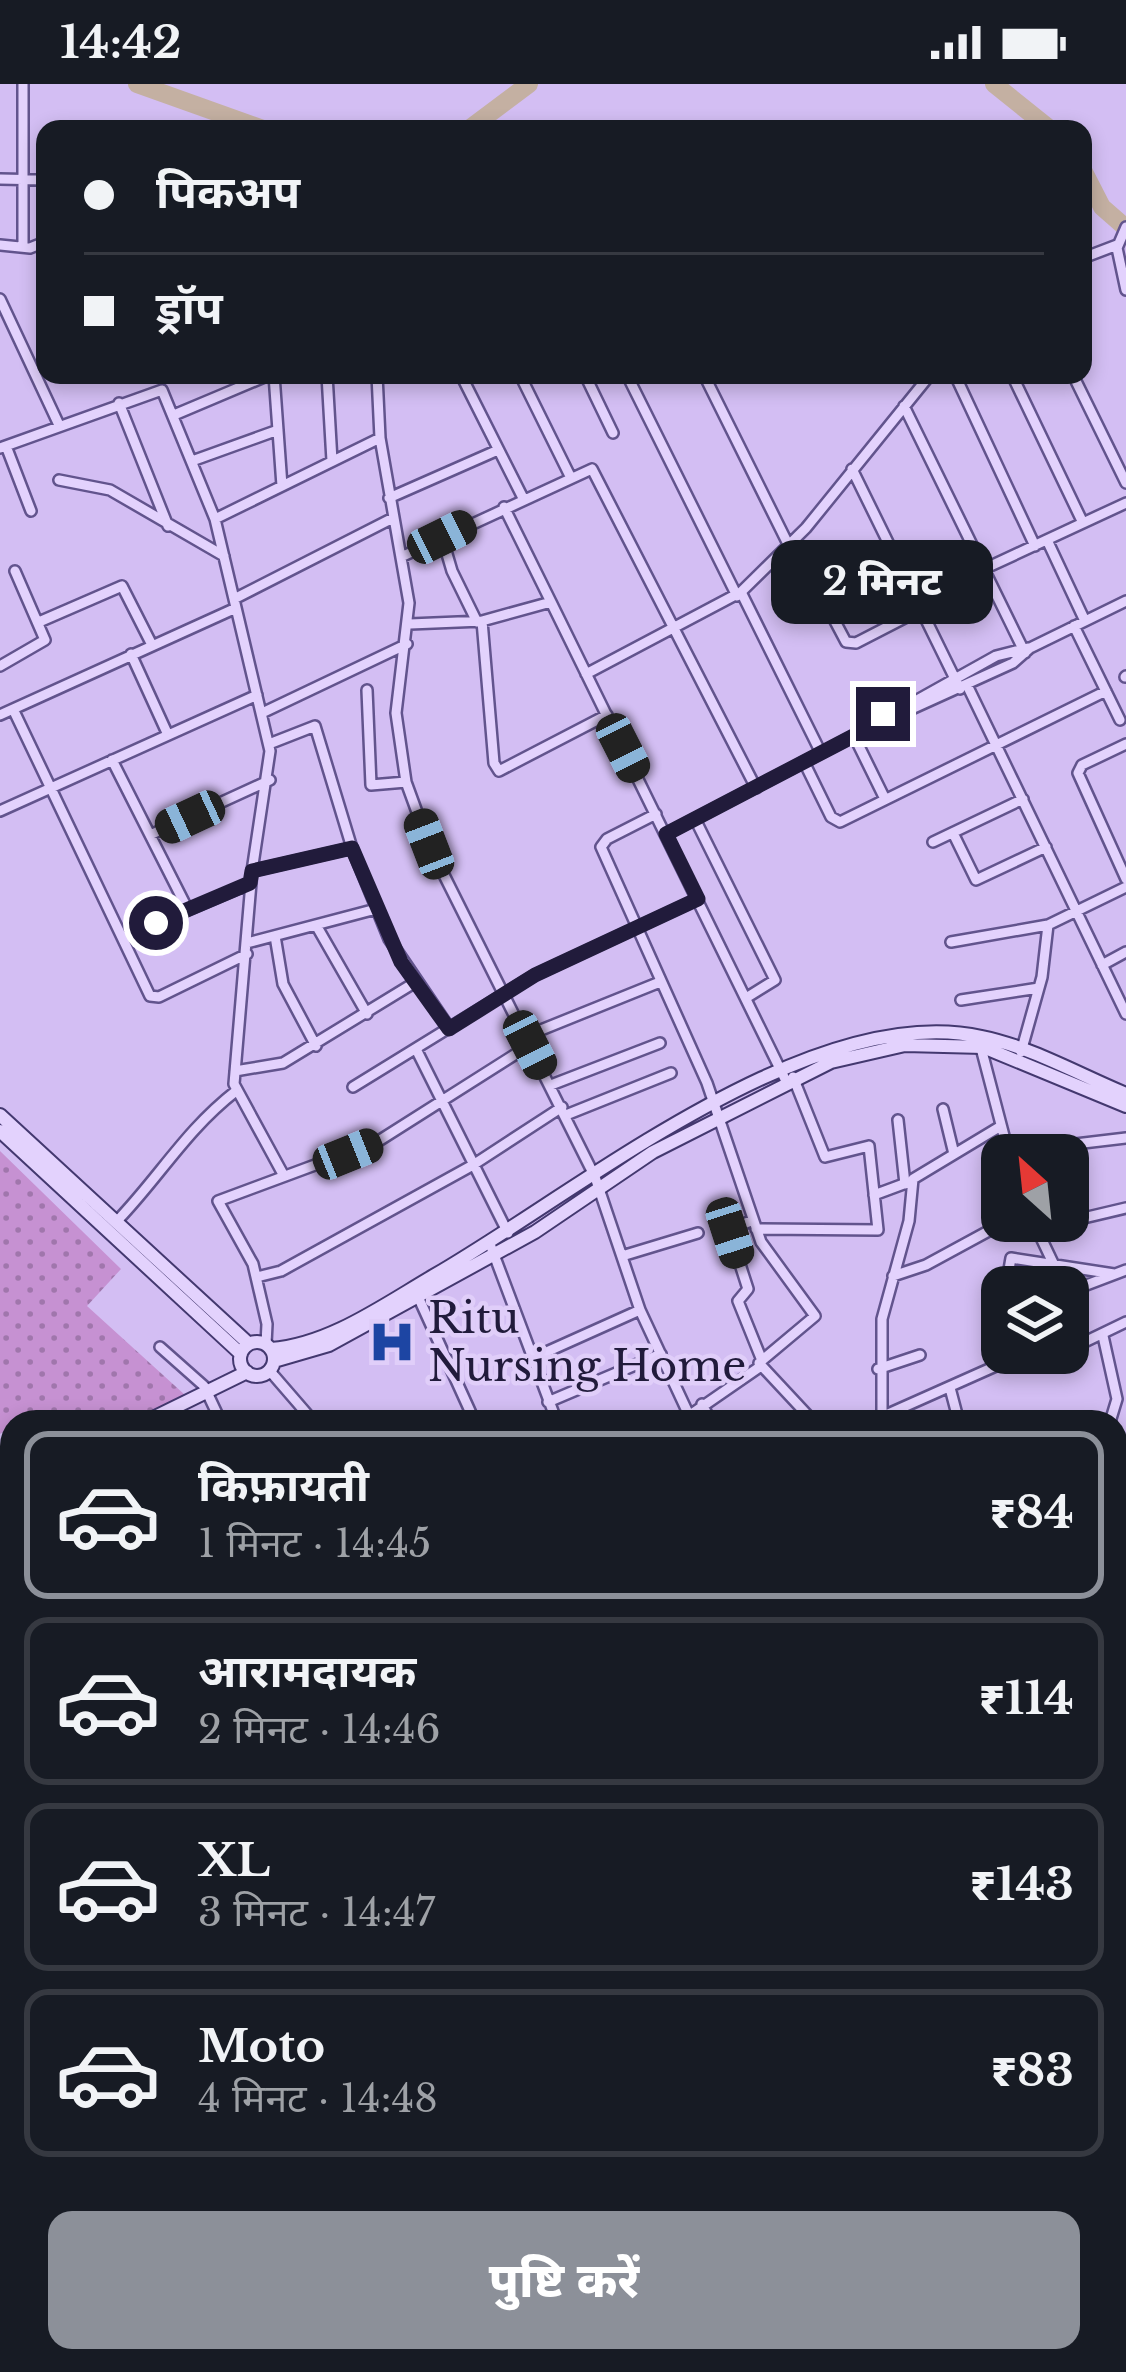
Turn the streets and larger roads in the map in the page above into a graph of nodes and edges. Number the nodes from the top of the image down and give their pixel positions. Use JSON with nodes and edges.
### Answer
{"nodes":[{"id":1,"x":23,"y":84,"type":"edge"},
{"id":2,"x":0,"y":179,"type":"edge"},
{"id":3,"x":19,"y":180,"type":"junction"},
{"id":4,"x":36,"y":180,"type":"edge"},
{"id":5,"x":1126,"y":227,"type":"edge"},
{"id":6,"x":36,"y":244,"type":"edge"},
{"id":7,"x":1118,"y":244,"type":"junction"},
{"id":8,"x":0,"y":245,"type":"edge"},
{"id":9,"x":23,"y":246,"type":"junction"},
{"id":10,"x":1092,"y":254,"type":"edge"},
{"id":11,"x":1126,"y":290,"type":"edge"},
{"id":12,"x":0,"y":299,"type":"edge"},
{"id":13,"x":36,"y":376,"type":"edge"},
{"id":14,"x":40,"y":384,"type":"edge"},
{"id":15,"x":250,"y":384,"type":"edge"},
{"id":16,"x":273,"y":384,"type":"edge"},
{"id":17,"x":327,"y":384,"type":"edge"},
{"id":18,"x":377,"y":384,"type":"edge"},
{"id":19,"x":469,"y":384,"type":"edge"},
{"id":20,"x":524,"y":384,"type":"edge"},
{"id":21,"x":589,"y":384,"type":"edge"},
{"id":22,"x":632,"y":384,"type":"edge"},
{"id":23,"x":709,"y":384,"type":"edge"},
{"id":24,"x":922,"y":384,"type":"edge"},
{"id":25,"x":959,"y":384,"type":"edge"},
{"id":26,"x":1016,"y":384,"type":"edge"},
{"id":27,"x":1077,"y":384,"type":"edge"},
{"id":28,"x":119,"y":403,"type":"junction"},
{"id":29,"x":904,"y":406,"type":"junction"},
{"id":30,"x":173,"y":415,"type":"junction"},
{"id":31,"x":59,"y":425,"type":"junction"},
{"id":32,"x":278,"y":430,"type":"junction"},
{"id":33,"x":613,"y":433,"type":"dead end"},
{"id":34,"x":380,"y":438,"type":"junction"},
{"id":35,"x":3,"y":447,"type":"edge"},
{"id":36,"x":498,"y":450,"type":"junction"},
{"id":37,"x":192,"y":461,"type":"junction"},
{"id":38,"x":332,"y":461,"type":"junction"},
{"id":39,"x":852,"y":469,"type":"junction"},
{"id":40,"x":570,"y":476,"type":"junction"},
{"id":41,"x":59,"y":479,"type":"dead end"},
{"id":42,"x":1126,"y":483,"type":"edge"},
{"id":43,"x":281,"y":486,"type":"junction"},
{"id":44,"x":389,"y":498,"type":"junction"},
{"id":45,"x":524,"y":498,"type":"junction"},
{"id":46,"x":1126,"y":502,"type":"edge"},
{"id":47,"x":504,"y":507,"type":"junction"},
{"id":48,"x":32,"y":512,"type":"dead end"},
{"id":49,"x":393,"y":518,"type":"junction"},
{"id":50,"x":215,"y":519,"type":"junction"},
{"id":51,"x":1084,"y":523,"type":"junction"},
{"id":52,"x":169,"y":527,"type":"junction"},
{"id":53,"x":442,"y":537,"type":"junction"},
{"id":54,"x":1047,"y":540,"type":"junction"},
{"id":55,"x":791,"y":544,"type":"junction"},
{"id":56,"x":1035,"y":546,"type":"junction"},
{"id":57,"x":224,"y":556,"type":"junction"},
{"id":58,"x":401,"y":557,"type":"junction"},
{"id":59,"x":984,"y":569,"type":"junction"},
{"id":60,"x":15,"y":571,"type":"dead end"},
{"id":61,"x":739,"y":594,"type":"junction"},
{"id":62,"x":1126,"y":601,"type":"edge"},
{"id":63,"x":551,"y":602,"type":"junction"},
{"id":64,"x":235,"y":604,"type":"junction"},
{"id":65,"x":922,"y":609,"type":"junction"},
{"id":66,"x":479,"y":621,"type":"junction"},
{"id":67,"x":1085,"y":621,"type":"junction"},
{"id":68,"x":39,"y":622,"type":"junction"},
{"id":69,"x":410,"y":624,"type":"junction"},
{"id":70,"x":1074,"y":626,"type":"junction"},
{"id":71,"x":675,"y":631,"type":"junction"},
{"id":72,"x":407,"y":644,"type":"junction"},
{"id":73,"x":152,"y":645,"type":"junction"},
{"id":74,"x":1026,"y":650,"type":"junction"},
{"id":75,"x":131,"y":654,"type":"junction"},
{"id":76,"x":0,"y":667,"type":"edge"},
{"id":77,"x":586,"y":674,"type":"junction"},
{"id":78,"x":955,"y":677,"type":"junction"},
{"id":79,"x":964,"y":687,"type":"junction"},
{"id":80,"x":368,"y":690,"type":"dead end"},
{"id":81,"x":1106,"y":691,"type":"junction"},
{"id":82,"x":257,"y":694,"type":"junction"},
{"id":83,"x":13,"y":709,"type":"junction"},
{"id":84,"x":262,"y":713,"type":"junction"},
{"id":85,"x":0,"y":715,"type":"edge"},
{"id":86,"x":607,"y":715,"type":"junction"},
{"id":87,"x":1120,"y":720,"type":"dead end"},
{"id":88,"x":858,"y":734,"type":"junction"},
{"id":89,"x":168,"y":735,"type":"junction"},
{"id":90,"x":269,"y":744,"type":"junction"},
{"id":91,"x":997,"y":744,"type":"junction"},
{"id":92,"x":1125,"y":747,"type":"edge"},
{"id":93,"x":821,"y":753,"type":"junction"},
{"id":94,"x":112,"y":760,"type":"junction"},
{"id":95,"x":803,"y":762,"type":"junction"},
{"id":96,"x":270,"y":780,"type":"junction"},
{"id":97,"x":406,"y":782,"type":"junction"},
{"id":98,"x":50,"y":788,"type":"junction"},
{"id":99,"x":756,"y":788,"type":"junction"},
{"id":100,"x":1023,"y":799,"type":"junction"},
{"id":101,"x":885,"y":800,"type":"junction"},
{"id":102,"x":0,"y":811,"type":"edge"},
{"id":103,"x":656,"y":814,"type":"junction"},
{"id":104,"x":695,"y":819,"type":"junction"},
{"id":105,"x":953,"y":832,"type":"junction"},
{"id":106,"x":666,"y":834,"type":"junction"},
{"id":107,"x":150,"y":835,"type":"junction"},
{"id":108,"x":933,"y":842,"type":"dead end"},
{"id":109,"x":1046,"y":847,"type":"junction"},
{"id":110,"x":352,"y":848,"type":"junction"},
{"id":111,"x":251,"y":877,"type":"junction"},
{"id":112,"x":1126,"y":883,"type":"edge"},
{"id":113,"x":698,"y":899,"type":"junction"},
{"id":114,"x":376,"y":909,"type":"junction"},
{"id":115,"x":188,"y":910,"type":"junction"},
{"id":116,"x":1076,"y":911,"type":"junction"},
{"id":117,"x":316,"y":925,"type":"junction"},
{"id":118,"x":1048,"y":925,"type":"junction"},
{"id":119,"x":635,"y":930,"type":"junction"},
{"id":120,"x":275,"y":936,"type":"junction"},
{"id":121,"x":124,"y":937,"type":"junction"},
{"id":122,"x":951,"y":942,"type":"dead end"},
{"id":123,"x":247,"y":949,"type":"junction"},
{"id":124,"x":1126,"y":952,"type":"edge"},
{"id":125,"x":1102,"y":964,"type":"junction"},
{"id":126,"x":660,"y":982,"type":"junction"},
{"id":127,"x":414,"y":983,"type":"junction"},
{"id":128,"x":1040,"y":988,"type":"junction"},
{"id":129,"x":503,"y":992,"type":"junction"},
{"id":130,"x":746,"y":998,"type":"junction"},
{"id":131,"x":961,"y":1000,"type":"dead end"},
{"id":132,"x":367,"y":1014,"type":"junction"},
{"id":133,"x":1126,"y":1014,"type":"edge"},
{"id":134,"x":449,"y":1029,"type":"junction"},
{"id":135,"x":528,"y":1041,"type":"junction"},
{"id":136,"x":660,"y":1042,"type":"dead end"},
{"id":137,"x":981,"y":1042,"type":"junction"},
{"id":138,"x":316,"y":1046,"type":"junction"},
{"id":139,"x":417,"y":1051,"type":"junction"},
{"id":140,"x":1020,"y":1056,"type":"junction"},
{"id":141,"x":235,"y":1071,"type":"junction"},
{"id":142,"x":670,"y":1073,"type":"dead end"},
{"id":143,"x":787,"y":1076,"type":"junction"},
{"id":144,"x":551,"y":1085,"type":"junction"},
{"id":145,"x":353,"y":1087,"type":"dead end"},
{"id":146,"x":236,"y":1090,"type":"junction"},
{"id":147,"x":1126,"y":1094,"type":"edge"},
{"id":148,"x":442,"y":1103,"type":"junction"},
{"id":149,"x":1126,"y":1106,"type":"edge"},
{"id":150,"x":943,"y":1109,"type":"dead end"},
{"id":151,"x":564,"y":1111,"type":"junction"},
{"id":152,"x":715,"y":1112,"type":"junction"},
{"id":153,"x":0,"y":1114,"type":"edge"},
{"id":154,"x":898,"y":1120,"type":"dead end"},
{"id":155,"x":1000,"y":1126,"type":"junction"},
{"id":156,"x":0,"y":1131,"type":"edge"},
{"id":157,"x":1002,"y":1134,"type":"edge"},
{"id":158,"x":1126,"y":1138,"type":"edge"},
{"id":159,"x":1089,"y":1143,"type":"edge"},
{"id":160,"x":954,"y":1154,"type":"junction"},
{"id":161,"x":473,"y":1165,"type":"junction"},
{"id":162,"x":284,"y":1177,"type":"junction"},
{"id":163,"x":909,"y":1182,"type":"junction"},
{"id":164,"x":597,"y":1183,"type":"junction"},
{"id":165,"x":874,"y":1195,"type":"junction"},
{"id":166,"x":1126,"y":1208,"type":"edge"},
{"id":167,"x":1089,"y":1215,"type":"edge"},
{"id":168,"x":117,"y":1221,"type":"junction"},
{"id":169,"x":755,"y":1225,"type":"junction"},
{"id":170,"x":508,"y":1233,"type":"junction"},
{"id":171,"x":698,"y":1233,"type":"dead end"},
{"id":172,"x":981,"y":1235,"type":"edge"},
{"id":173,"x":1043,"y":1242,"type":"edge"},
{"id":174,"x":492,"y":1250,"type":"junction"},
{"id":175,"x":622,"y":1256,"type":"junction"},
{"id":176,"x":1054,"y":1265,"type":"junction"},
{"id":177,"x":1010,"y":1266,"type":"edge"},
{"id":178,"x":1126,"y":1270,"type":"edge"},
{"id":179,"x":1114,"y":1274,"type":"junction"},
{"id":180,"x":893,"y":1276,"type":"junction"},
{"id":181,"x":257,"y":1277,"type":"junction"},
{"id":182,"x":1089,"y":1284,"type":"edge"},
{"id":183,"x":416,"y":1292,"type":"junction"},
{"id":184,"x":640,"y":1310,"type":"junction"},
{"id":185,"x":1126,"y":1322,"type":"edge"},
{"id":186,"x":1102,"y":1336,"type":"junction"},
{"id":187,"x":1089,"y":1341,"type":"edge"},
{"id":188,"x":160,"y":1347,"type":"dead end"},
{"id":189,"x":245,"y":1349,"type":"junction"},
{"id":190,"x":661,"y":1354,"type":"junction"},
{"id":191,"x":920,"y":1355,"type":"dead end"},
{"id":192,"x":270,"y":1356,"type":"junction"},
{"id":193,"x":533,"y":1358,"type":"junction"},
{"id":194,"x":761,"y":1362,"type":"junction"},
{"id":195,"x":878,"y":1369,"type":"junction"},
{"id":196,"x":1112,"y":1370,"type":"junction"},
{"id":197,"x":1126,"y":1370,"type":"edge"},
{"id":198,"x":247,"y":1372,"type":"junction"},
{"id":199,"x":981,"y":1373,"type":"edge"},
{"id":200,"x":950,"y":1388,"type":"junction"},
{"id":201,"x":208,"y":1391,"type":"junction"},
{"id":202,"x":548,"y":1402,"type":"junction"},
{"id":203,"x":702,"y":1404,"type":"junction"},
{"id":204,"x":169,"y":1410,"type":"edge"},
{"id":205,"x":216,"y":1410,"type":"edge"},
{"id":206,"x":306,"y":1410,"type":"edge"},
{"id":207,"x":470,"y":1410,"type":"edge"},
{"id":208,"x":551,"y":1410,"type":"edge"},
{"id":209,"x":681,"y":1410,"type":"edge"},
{"id":210,"x":694,"y":1410,"type":"edge"},
{"id":211,"x":705,"y":1410,"type":"edge"},
{"id":212,"x":803,"y":1410,"type":"edge"},
{"id":213,"x":881,"y":1410,"type":"edge"},
{"id":214,"x":897,"y":1410,"type":"edge"},
{"id":215,"x":956,"y":1410,"type":"edge"},
{"id":216,"x":1114,"y":1410,"type":"edge"}],
"edges":[{"from":1,"to":3,"type":"street"},
{"from":2,"to":3,"type":"street"},
{"from":3,"to":4,"type":"street"},
{"from":3,"to":9,"type":"street"},
{"from":5,"to":7,"type":"street"},
{"from":6,"to":9,"type":"street"},
{"from":7,"to":10,"type":"street"},
{"from":7,"to":11,"type":"street"},
{"from":8,"to":9,"type":"street"},
{"from":12,"to":13,"type":"street"},
{"from":14,"to":31,"type":"street"},
{"from":15,"to":30,"type":"street"},
{"from":16,"to":32,"type":"street"},
{"from":17,"to":38,"type":"street"},
{"from":18,"to":34,"type":"street"},
{"from":19,"to":36,"type":"street"},
{"from":20,"to":40,"type":"street"},
{"from":21,"to":33,"type":"street"},
{"from":22,"to":61,"type":"street"},
{"from":23,"to":55,"type":"street"},
{"from":24,"to":29,"type":"street"},
{"from":25,"to":56,"type":"street"},
{"from":26,"to":51,"type":"street"},
{"from":27,"to":42,"type":"street"},
{"from":28,"to":30,"type":"street"},
{"from":28,"to":31,"type":"street"},
{"from":28,"to":52,"type":"street"},
{"from":29,"to":39,"type":"street"},
{"from":29,"to":59,"type":"street"},
{"from":30,"to":37,"type":"street"},
{"from":31,"to":35,"type":"street"},
{"from":32,"to":37,"type":"street"},
{"from":32,"to":43,"type":"street"},
{"from":34,"to":38,"type":"street"},
{"from":34,"to":44,"type":"street"},
{"from":35,"to":48,"type":"street"},
{"from":36,"to":44,"type":"street"},
{"from":36,"to":45,"type":"street"},
{"from":37,"to":50,"type":"street"},
{"from":38,"to":43,"type":"street"},
{"from":39,"to":55,"type":"street"},
{"from":39,"to":65,"type":"street"},
{"from":40,"to":45,"type":"street"},
{"from":40,"to":71,"type":"street"},
{"from":41,"to":52,"type":"street"},
{"from":43,"to":50,"type":"street"},
{"from":44,"to":49,"type":"street"},
{"from":45,"to":47,"type":"street"},
{"from":46,"to":51,"type":"street"},
{"from":47,"to":53,"type":"street"},
{"from":47,"to":63,"type":"street"},
{"from":49,"to":58,"type":"street"},
{"from":49,"to":64,"type":"street"},
{"from":50,"to":57,"type":"street"},
{"from":51,"to":54,"type":"street"},
{"from":52,"to":57,"type":"street"},
{"from":53,"to":58,"type":"street"},
{"from":53,"to":66,"type":"street"},
{"from":54,"to":56,"type":"street"},
{"from":54,"to":67,"type":"street"},
{"from":55,"to":61,"type":"street"},
{"from":55,"to":65,"type":"street"},
{"from":56,"to":59,"type":"street"},
{"from":57,"to":64,"type":"street"},
{"from":58,"to":69,"type":"street"},
{"from":59,"to":74,"type":"street"},
{"from":60,"to":68,"type":"street"},
{"from":61,"to":71,"type":"street"},
{"from":61,"to":93,"type":"street"},
{"from":62,"to":67,"type":"street"},
{"from":63,"to":66,"type":"street"},
{"from":63,"to":77,"type":"street"},
{"from":64,"to":73,"type":"street"},
{"from":64,"to":82,"type":"street"},
{"from":65,"to":78,"type":"street"},
{"from":66,"to":69,"type":"street"},
{"from":66,"to":86,"type":"street"},
{"from":67,"to":70,"type":"street"},
{"from":68,"to":73,"type":"street"},
{"from":68,"to":76,"type":"street"},
{"from":69,"to":72,"type":"street"},
{"from":70,"to":74,"type":"street"},
{"from":70,"to":81,"type":"street"},
{"from":71,"to":77,"type":"street"},
{"from":71,"to":99,"type":"street"},
{"from":72,"to":84,"type":"street"},
{"from":72,"to":97,"type":"street"},
{"from":73,"to":75,"type":"street"},
{"from":74,"to":78,"type":"street"},
{"from":74,"to":79,"type":"street"},
{"from":75,"to":83,"type":"street"},
{"from":75,"to":89,"type":"street"},
{"from":77,"to":86,"type":"street"},
{"from":78,"to":79,"type":"street"},
{"from":78,"to":88,"type":"street"},
{"from":79,"to":88,"type":"street"},
{"from":79,"to":91,"type":"street"},
{"from":80,"to":97,"type":"street"},
{"from":81,"to":87,"type":"street"},
{"from":81,"to":91,"type":"street"},
{"from":82,"to":84,"type":"street"},
{"from":82,"to":89,"type":"street"},
{"from":83,"to":85,"type":"street"},
{"from":83,"to":98,"type":"street"},
{"from":84,"to":90,"type":"street"},
{"from":86,"to":103,"type":"street"},
{"from":88,"to":93,"type":"street"},
{"from":88,"to":101,"type":"street"},
{"from":89,"to":94,"type":"street"},
{"from":90,"to":96,"type":"street"},
{"from":90,"to":110,"type":"street"},
{"from":91,"to":100,"type":"street"},
{"from":91,"to":101,"type":"street"},
{"from":92,"to":112,"type":"street"},
{"from":93,"to":95,"type":"street"},
{"from":94,"to":98,"type":"street"},
{"from":94,"to":107,"type":"street"},
{"from":95,"to":99,"type":"street"},
{"from":95,"to":101,"type":"street"},
{"from":96,"to":107,"type":"street"},
{"from":96,"to":111,"type":"street"},
{"from":97,"to":129,"type":"street"},
{"from":98,"to":102,"type":"street"},
{"from":98,"to":121,"type":"street"},
{"from":99,"to":104,"type":"street"},
{"from":100,"to":105,"type":"street"},
{"from":100,"to":109,"type":"street"},
{"from":103,"to":106,"type":"street"},
{"from":103,"to":119,"type":"street"},
{"from":104,"to":106,"type":"street"},
{"from":104,"to":130,"type":"street"},
{"from":105,"to":108,"type":"street"},
{"from":105,"to":109,"type":"street"},
{"from":106,"to":113,"type":"street"},
{"from":107,"to":115,"type":"street"},
{"from":109,"to":116,"type":"street"},
{"from":110,"to":111,"type":"street"},
{"from":110,"to":114,"type":"street"},
{"from":111,"to":115,"type":"street"},
{"from":111,"to":123,"type":"street"},
{"from":112,"to":116,"type":"street"},
{"from":113,"to":119,"type":"street"},
{"from":113,"to":130,"type":"street"},
{"from":114,"to":117,"type":"street"},
{"from":114,"to":127,"type":"street"},
{"from":115,"to":121,"type":"street"},
{"from":116,"to":118,"type":"street"},
{"from":116,"to":125,"type":"street"},
{"from":117,"to":120,"type":"street"},
{"from":117,"to":132,"type":"street"},
{"from":118,"to":122,"type":"street"},
{"from":118,"to":128,"type":"street"},
{"from":119,"to":126,"type":"street"},
{"from":119,"to":129,"type":"street"},
{"from":120,"to":123,"type":"street"},
{"from":120,"to":138,"type":"street"},
{"from":121,"to":123,"type":"street"},
{"from":123,"to":141,"type":"street"},
{"from":124,"to":125,"type":"street"},
{"from":125,"to":133,"type":"street"},
{"from":126,"to":135,"type":"street"},
{"from":126,"to":152,"type":"street"},
{"from":127,"to":132,"type":"street"},
{"from":127,"to":134,"type":"street"},
{"from":128,"to":131,"type":"street"},
{"from":128,"to":140,"type":"street"},
{"from":129,"to":134,"type":"street"},
{"from":129,"to":135,"type":"street"},
{"from":130,"to":143,"type":"street"},
{"from":132,"to":138,"type":"street"},
{"from":134,"to":139,"type":"street"},
{"from":135,"to":144,"type":"street"},
{"from":135,"to":148,"type":"street"},
{"from":136,"to":144,"type":"street"},
{"from":137,"to":140,"type":"street"},
{"from":137,"to":143,"type":"street"},
{"from":137,"to":155,"type":"street"},
{"from":138,"to":141,"type":"street"},
{"from":139,"to":145,"type":"street"},
{"from":139,"to":148,"type":"street"},
{"from":140,"to":147,"type":"street"},
{"from":140,"to":149,"type":"street"},
{"from":141,"to":146,"type":"street"},
{"from":142,"to":151,"type":"street"},
{"from":143,"to":152,"type":"street"},
{"from":143,"to":165,"type":"street"},
{"from":144,"to":151,"type":"street"},
{"from":146,"to":162,"type":"street"},
{"from":146,"to":168,"type":"street"},
{"from":148,"to":161,"type":"street"},
{"from":148,"to":162,"type":"street"},
{"from":150,"to":160,"type":"street"},
{"from":151,"to":161,"type":"street"},
{"from":151,"to":164,"type":"street"},
{"from":152,"to":164,"type":"street"},
{"from":152,"to":169,"type":"street"},
{"from":153,"to":168,"type":"street"},
{"from":154,"to":163,"type":"street"},
{"from":155,"to":157,"type":"street"},
{"from":155,"to":160,"type":"street"},
{"from":156,"to":189,"type":"street"},
{"from":158,"to":159,"type":"street"},
{"from":160,"to":163,"type":"street"},
{"from":161,"to":170,"type":"street"},
{"from":161,"to":181,"type":"street"},
{"from":162,"to":181,"type":"street"},
{"from":163,"to":165,"type":"street"},
{"from":163,"to":180,"type":"street"},
{"from":164,"to":170,"type":"street"},
{"from":164,"to":174,"type":"street"},
{"from":164,"to":175,"type":"street"},
{"from":165,"to":169,"type":"street"},
{"from":166,"to":167,"type":"street"},
{"from":168,"to":189,"type":"street"},
{"from":169,"to":194,"type":"street"},
{"from":169,"to":194,"type":"street"},
{"from":170,"to":174,"type":"street"},
{"from":171,"to":175,"type":"street"},
{"from":172,"to":180,"type":"street"},
{"from":173,"to":176,"type":"street"},
{"from":174,"to":183,"type":"street"},
{"from":174,"to":193,"type":"street"},
{"from":175,"to":184,"type":"street"},
{"from":176,"to":177,"type":"street"},
{"from":176,"to":179,"type":"street"},
{"from":178,"to":179,"type":"street"},
{"from":179,"to":182,"type":"street"},
{"from":180,"to":195,"type":"street"},
{"from":181,"to":192,"type":"street"},
{"from":183,"to":192,"type":"street"},
{"from":183,"to":207,"type":"street"},
{"from":184,"to":190,"type":"street"},
{"from":184,"to":193,"type":"street"},
{"from":185,"to":186,"type":"street"},
{"from":186,"to":187,"type":"street"},
{"from":186,"to":196,"type":"street"},
{"from":188,"to":201,"type":"street"},
{"from":189,"to":192,"type":"street"},
{"from":189,"to":198,"type":"street"},
{"from":190,"to":202,"type":"street"},
{"from":190,"to":209,"type":"street"},
{"from":191,"to":195,"type":"street"},
{"from":192,"to":198,"type":"street"},
{"from":192,"to":206,"type":"street"},
{"from":193,"to":202,"type":"street"},
{"from":194,"to":203,"type":"street"},
{"from":194,"to":212,"type":"street"},
{"from":195,"to":213,"type":"street"},
{"from":196,"to":197,"type":"street"},
{"from":196,"to":216,"type":"street"},
{"from":198,"to":201,"type":"street"},
{"from":199,"to":200,"type":"street"},
{"from":200,"to":214,"type":"street"},
{"from":200,"to":215,"type":"street"},
{"from":201,"to":204,"type":"street"},
{"from":201,"to":205,"type":"street"},
{"from":202,"to":208,"type":"street"},
{"from":203,"to":210,"type":"street"},
{"from":203,"to":211,"type":"street"}]}
